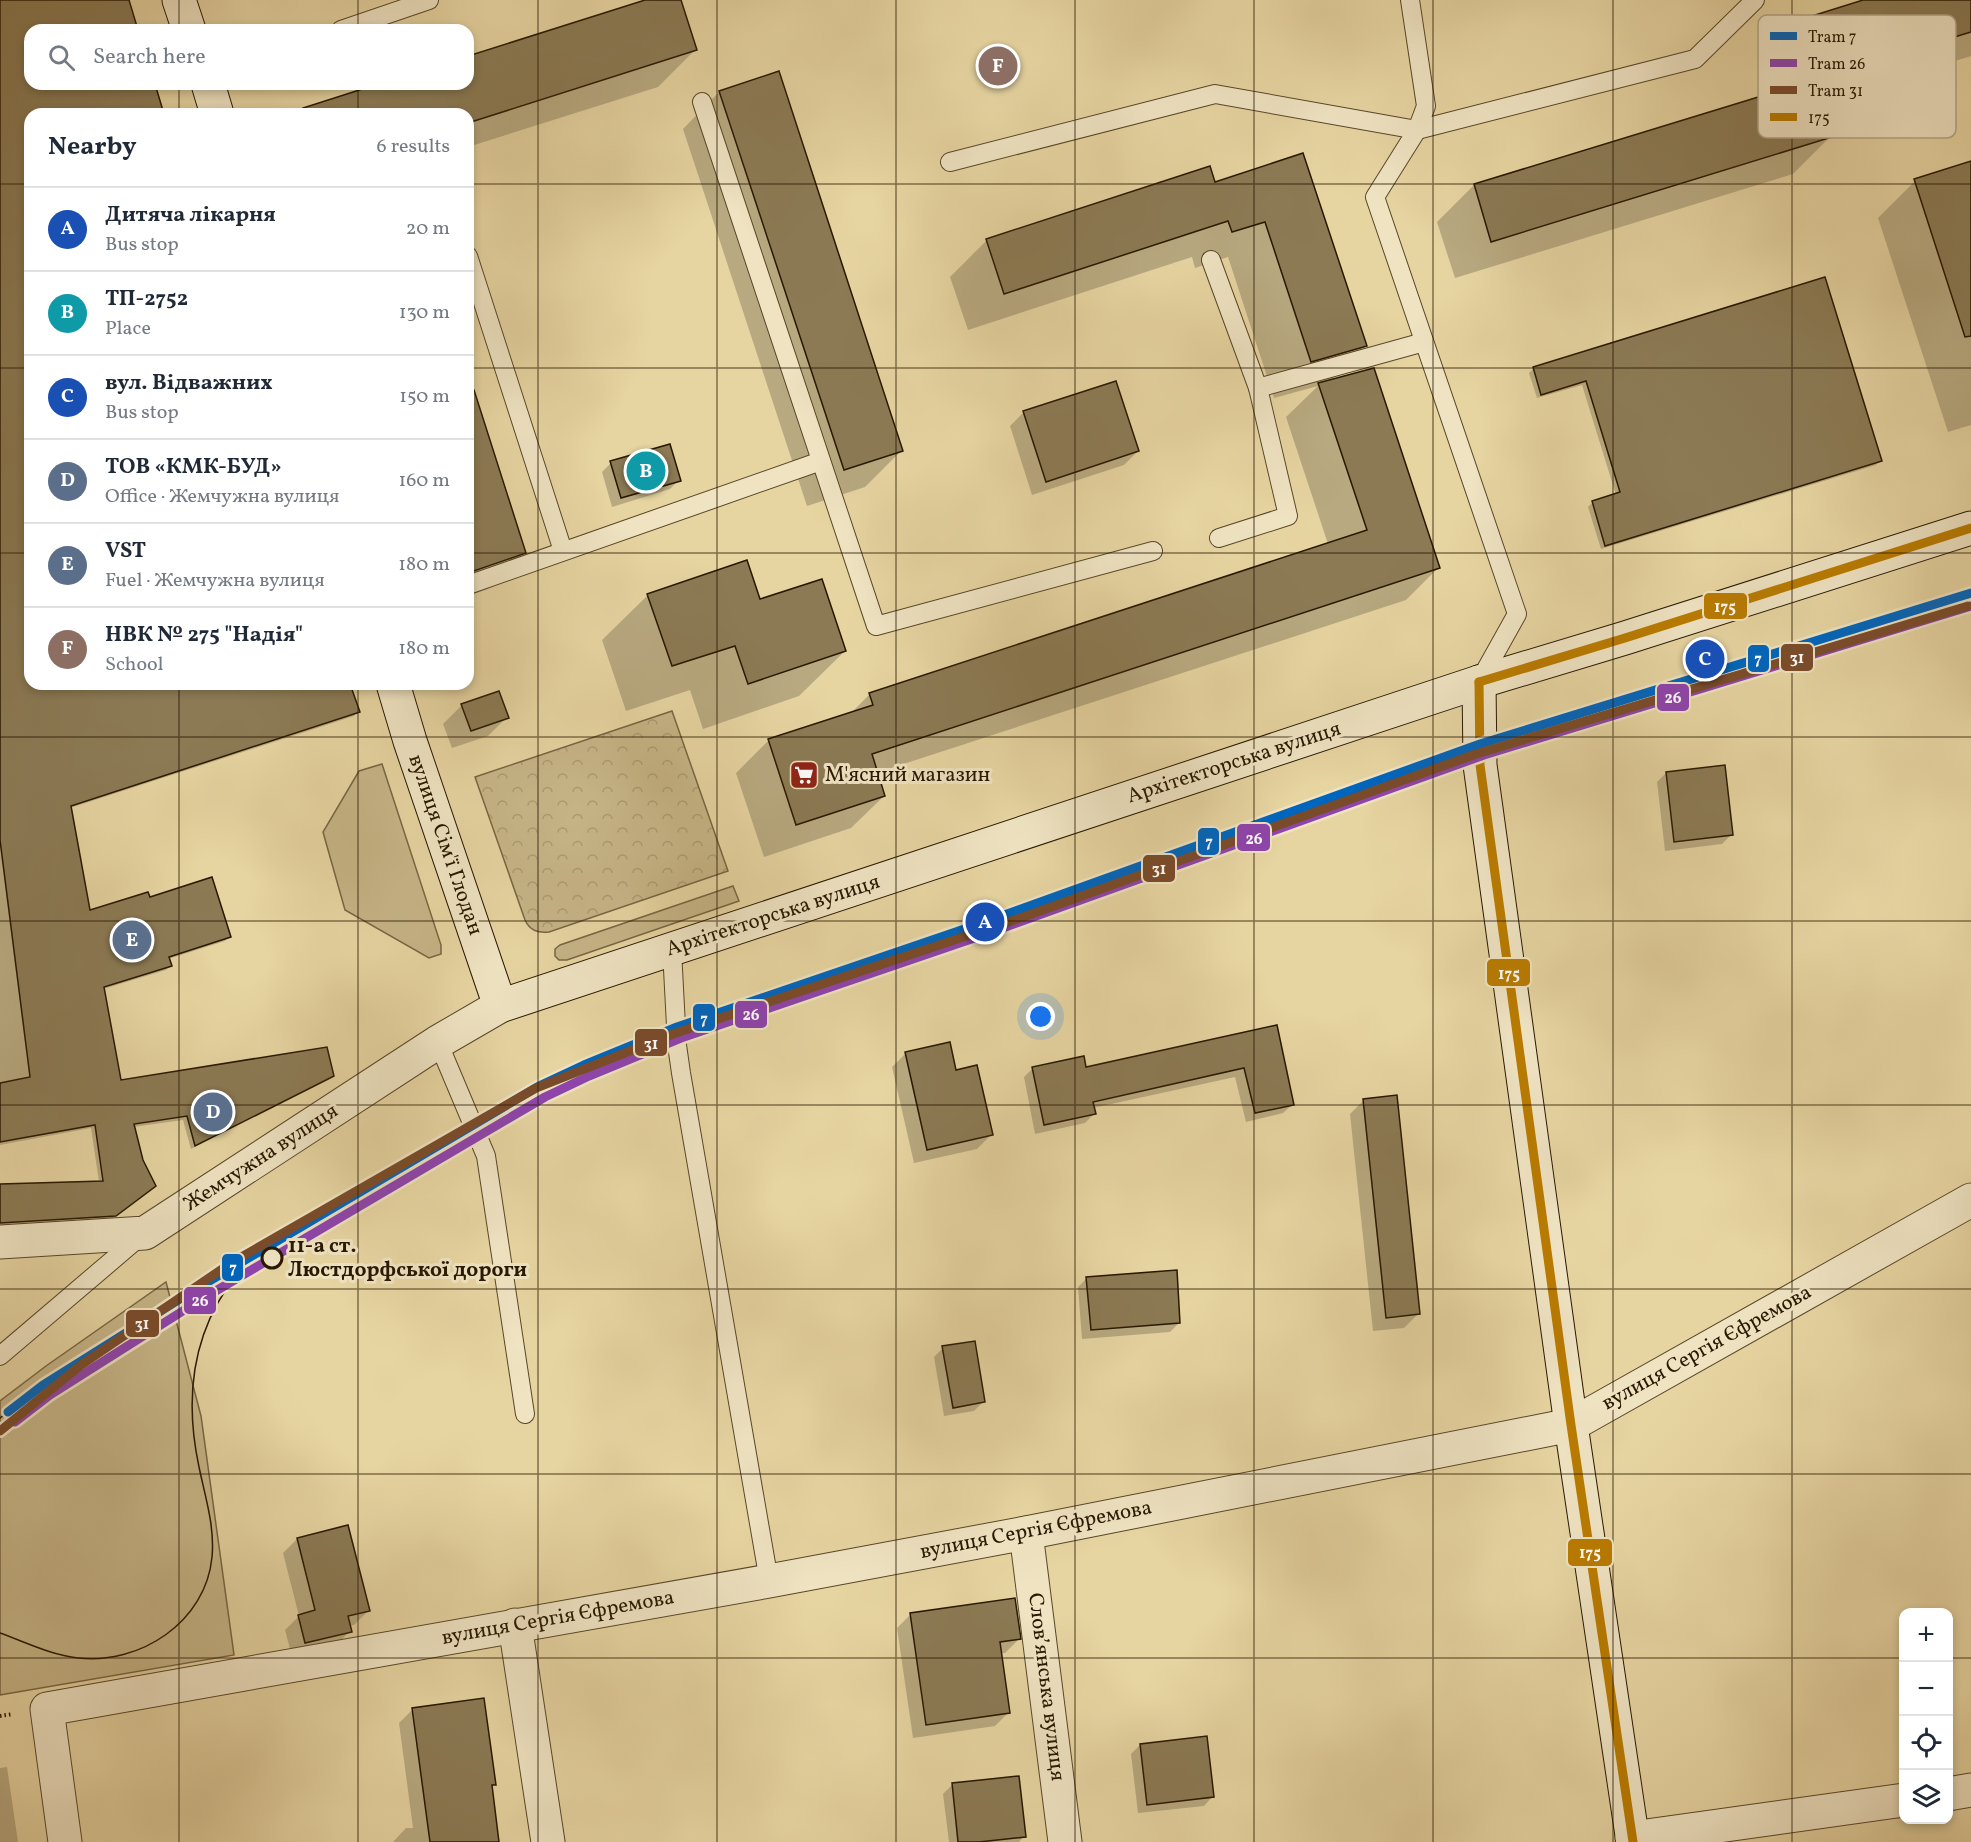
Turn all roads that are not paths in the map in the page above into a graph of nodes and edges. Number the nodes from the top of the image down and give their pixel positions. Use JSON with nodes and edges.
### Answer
{"nodes":[{"id":1,"x":179,"y":0,"type":"edge"},
{"id":2,"x":429,"y":0,"type":"edge"},
{"id":3,"x":1410,"y":0,"type":"edge"},
{"id":4,"x":1755,"y":0,"type":"edge"},
{"id":5,"x":187,"y":24,"type":"edge"},
{"id":6,"x":359,"y":24,"type":"edge"},
{"id":7,"x":210,"y":90,"type":"edge"},
{"id":8,"x":702,"y":102,"type":"dead end"},
{"id":9,"x":215,"y":108,"type":"edge"},
{"id":10,"x":1417,"y":130,"type":"junction"},
{"id":11,"x":950,"y":162,"type":"dead end"},
{"id":12,"x":1211,"y":260,"type":"dead end"},
{"id":13,"x":474,"y":275,"type":"edge"},
{"id":14,"x":1424,"y":342,"type":"junction"},
{"id":15,"x":1258,"y":388,"type":"junction"},
{"id":16,"x":821,"y":461,"type":"junction"},
{"id":17,"x":1971,"y":528,"type":"edge"},
{"id":18,"x":1219,"y":538,"type":"dead end"},
{"id":19,"x":563,"y":552,"type":"junction"},
{"id":20,"x":1153,"y":552,"type":"dead end"},
{"id":21,"x":474,"y":583,"type":"edge"},
{"id":22,"x":1479,"y":682,"type":"junction"},
{"id":23,"x":395,"y":690,"type":"edge"},
{"id":24,"x":672,"y":950,"type":"junction"},
{"id":25,"x":500,"y":1006,"type":"junction"},
{"id":26,"x":438,"y":1042,"type":"junction"},
{"id":27,"x":1971,"y":1200,"type":"edge"},
{"id":28,"x":145,"y":1233,"type":"junction"},
{"id":29,"x":0,"y":1242,"type":"edge"},
{"id":30,"x":0,"y":1356,"type":"edge"},
{"id":31,"x":525,"y":1414,"type":"dead end"},
{"id":32,"x":1571,"y":1425,"type":"junction"},
{"id":33,"x":1026,"y":1533,"type":"junction"},
{"id":34,"x":769,"y":1581,"type":"junction"},
{"id":35,"x":515,"y":1625,"type":"junction"},
{"id":36,"x":1971,"y":1791,"type":"edge"},
{"id":37,"x":1953,"y":1793,"type":"edge"},
{"id":38,"x":1899,"y":1801,"type":"edge"},
{"id":39,"x":1633,"y":1840,"type":"edge"},
{"id":40,"x":65,"y":1842,"type":"edge"},
{"id":41,"x":548,"y":1842,"type":"edge"},
{"id":42,"x":1065,"y":1842,"type":"edge"}],
"edges":[{"from":1,"to":5,"type":"street"},
{"from":2,"to":6,"type":"lane"},
{"from":3,"to":10,"type":"lane"},
{"from":4,"to":10,"type":"lane"},
{"from":7,"to":9,"type":"street"},
{"from":8,"to":16,"type":"lane"},
{"from":10,"to":11,"type":"lane"},
{"from":10,"to":14,"type":"lane"},
{"from":12,"to":15,"type":"lane"},
{"from":13,"to":19,"type":"lane"},
{"from":14,"to":15,"type":"lane"},
{"from":14,"to":22,"type":"lane"},
{"from":15,"to":18,"type":"lane"},
{"from":16,"to":19,"type":"lane"},
{"from":16,"to":20,"type":"lane"},
{"from":17,"to":22,"type":"street","name":"Архітекторська вулиця"},
{"from":19,"to":21,"type":"lane"},
{"from":22,"to":24,"type":"street","name":"Архітекторська вулиця"},
{"from":22,"to":32,"type":"street"},
{"from":23,"to":25,"type":"street","name":"вулиця Сім'ї Глодан"},
{"from":24,"to":25,"type":"street","name":"Архітекторська вулиця"},
{"from":24,"to":34,"type":"lane"},
{"from":25,"to":26,"type":"street","name":"Жемчужна вулиця"},
{"from":26,"to":28,"type":"street","name":"Жемчужна вулиця"},
{"from":26,"to":31,"type":"lane"},
{"from":27,"to":32,"type":"street","name":"вулиця Сергія Єфремова"},
{"from":28,"to":29,"type":"street","name":"Жемчужна вулиця"},
{"from":28,"to":30,"type":"lane"},
{"from":32,"to":33,"type":"street","name":"вулиця Сергія Єфремова"},
{"from":32,"to":39,"type":"street"},
{"from":33,"to":34,"type":"street","name":"вулиця Сергія Єфремова"},
{"from":33,"to":42,"type":"street","name":"Словʼянська вулиця"},
{"from":34,"to":35,"type":"street","name":"вулиця Сергія Єфремова"},
{"from":35,"to":40,"type":"street","name":"вулиця Сергія Єфремова"},
{"from":35,"to":41,"type":"street"},
{"from":36,"to":37,"type":"street"},
{"from":38,"to":39,"type":"street"}]}
